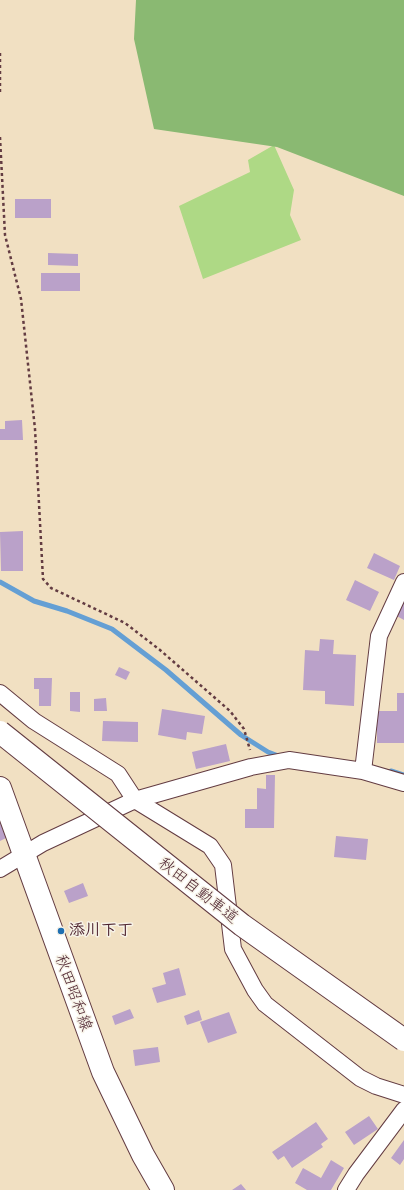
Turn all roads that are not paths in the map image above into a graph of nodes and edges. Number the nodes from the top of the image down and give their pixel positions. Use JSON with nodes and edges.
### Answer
{"nodes":[{"id":1,"x":404,"y":582,"type":"edge"},
{"id":2,"x":0,"y":693,"type":"edge"},
{"id":3,"x":0,"y":732,"type":"edge"},
{"id":4,"x":363,"y":767,"type":"junction"},
{"id":5,"x":404,"y":783,"type":"edge"},
{"id":6,"x":0,"y":788,"type":"edge"},
{"id":7,"x":135,"y":800,"type":"junction"},
{"id":8,"x":25,"y":854,"type":"junction"},
{"id":9,"x":0,"y":869,"type":"edge"},
{"id":10,"x":404,"y":1040,"type":"edge"},
{"id":11,"x":404,"y":1095,"type":"edge"},
{"id":12,"x":404,"y":1110,"type":"edge"},
{"id":13,"x":163,"y":1190,"type":"edge"},
{"id":14,"x":346,"y":1190,"type":"edge"}],
"edges":[{"from":1,"to":4,"type":"street"},
{"from":2,"to":7,"type":"street"},
{"from":3,"to":10,"type":"main road","name":"秋田自動車道","bridge":true},
{"from":4,"to":5,"type":"street"},
{"from":4,"to":7,"type":"street"},
{"from":6,"to":8,"type":"main road","name":"秋田昭和線"},
{"from":7,"to":8,"type":"street"},
{"from":7,"to":11,"type":"street"},
{"from":8,"to":9,"type":"street"},
{"from":8,"to":13,"type":"main road","name":"秋田昭和線"},
{"from":12,"to":14,"type":"street"}]}
